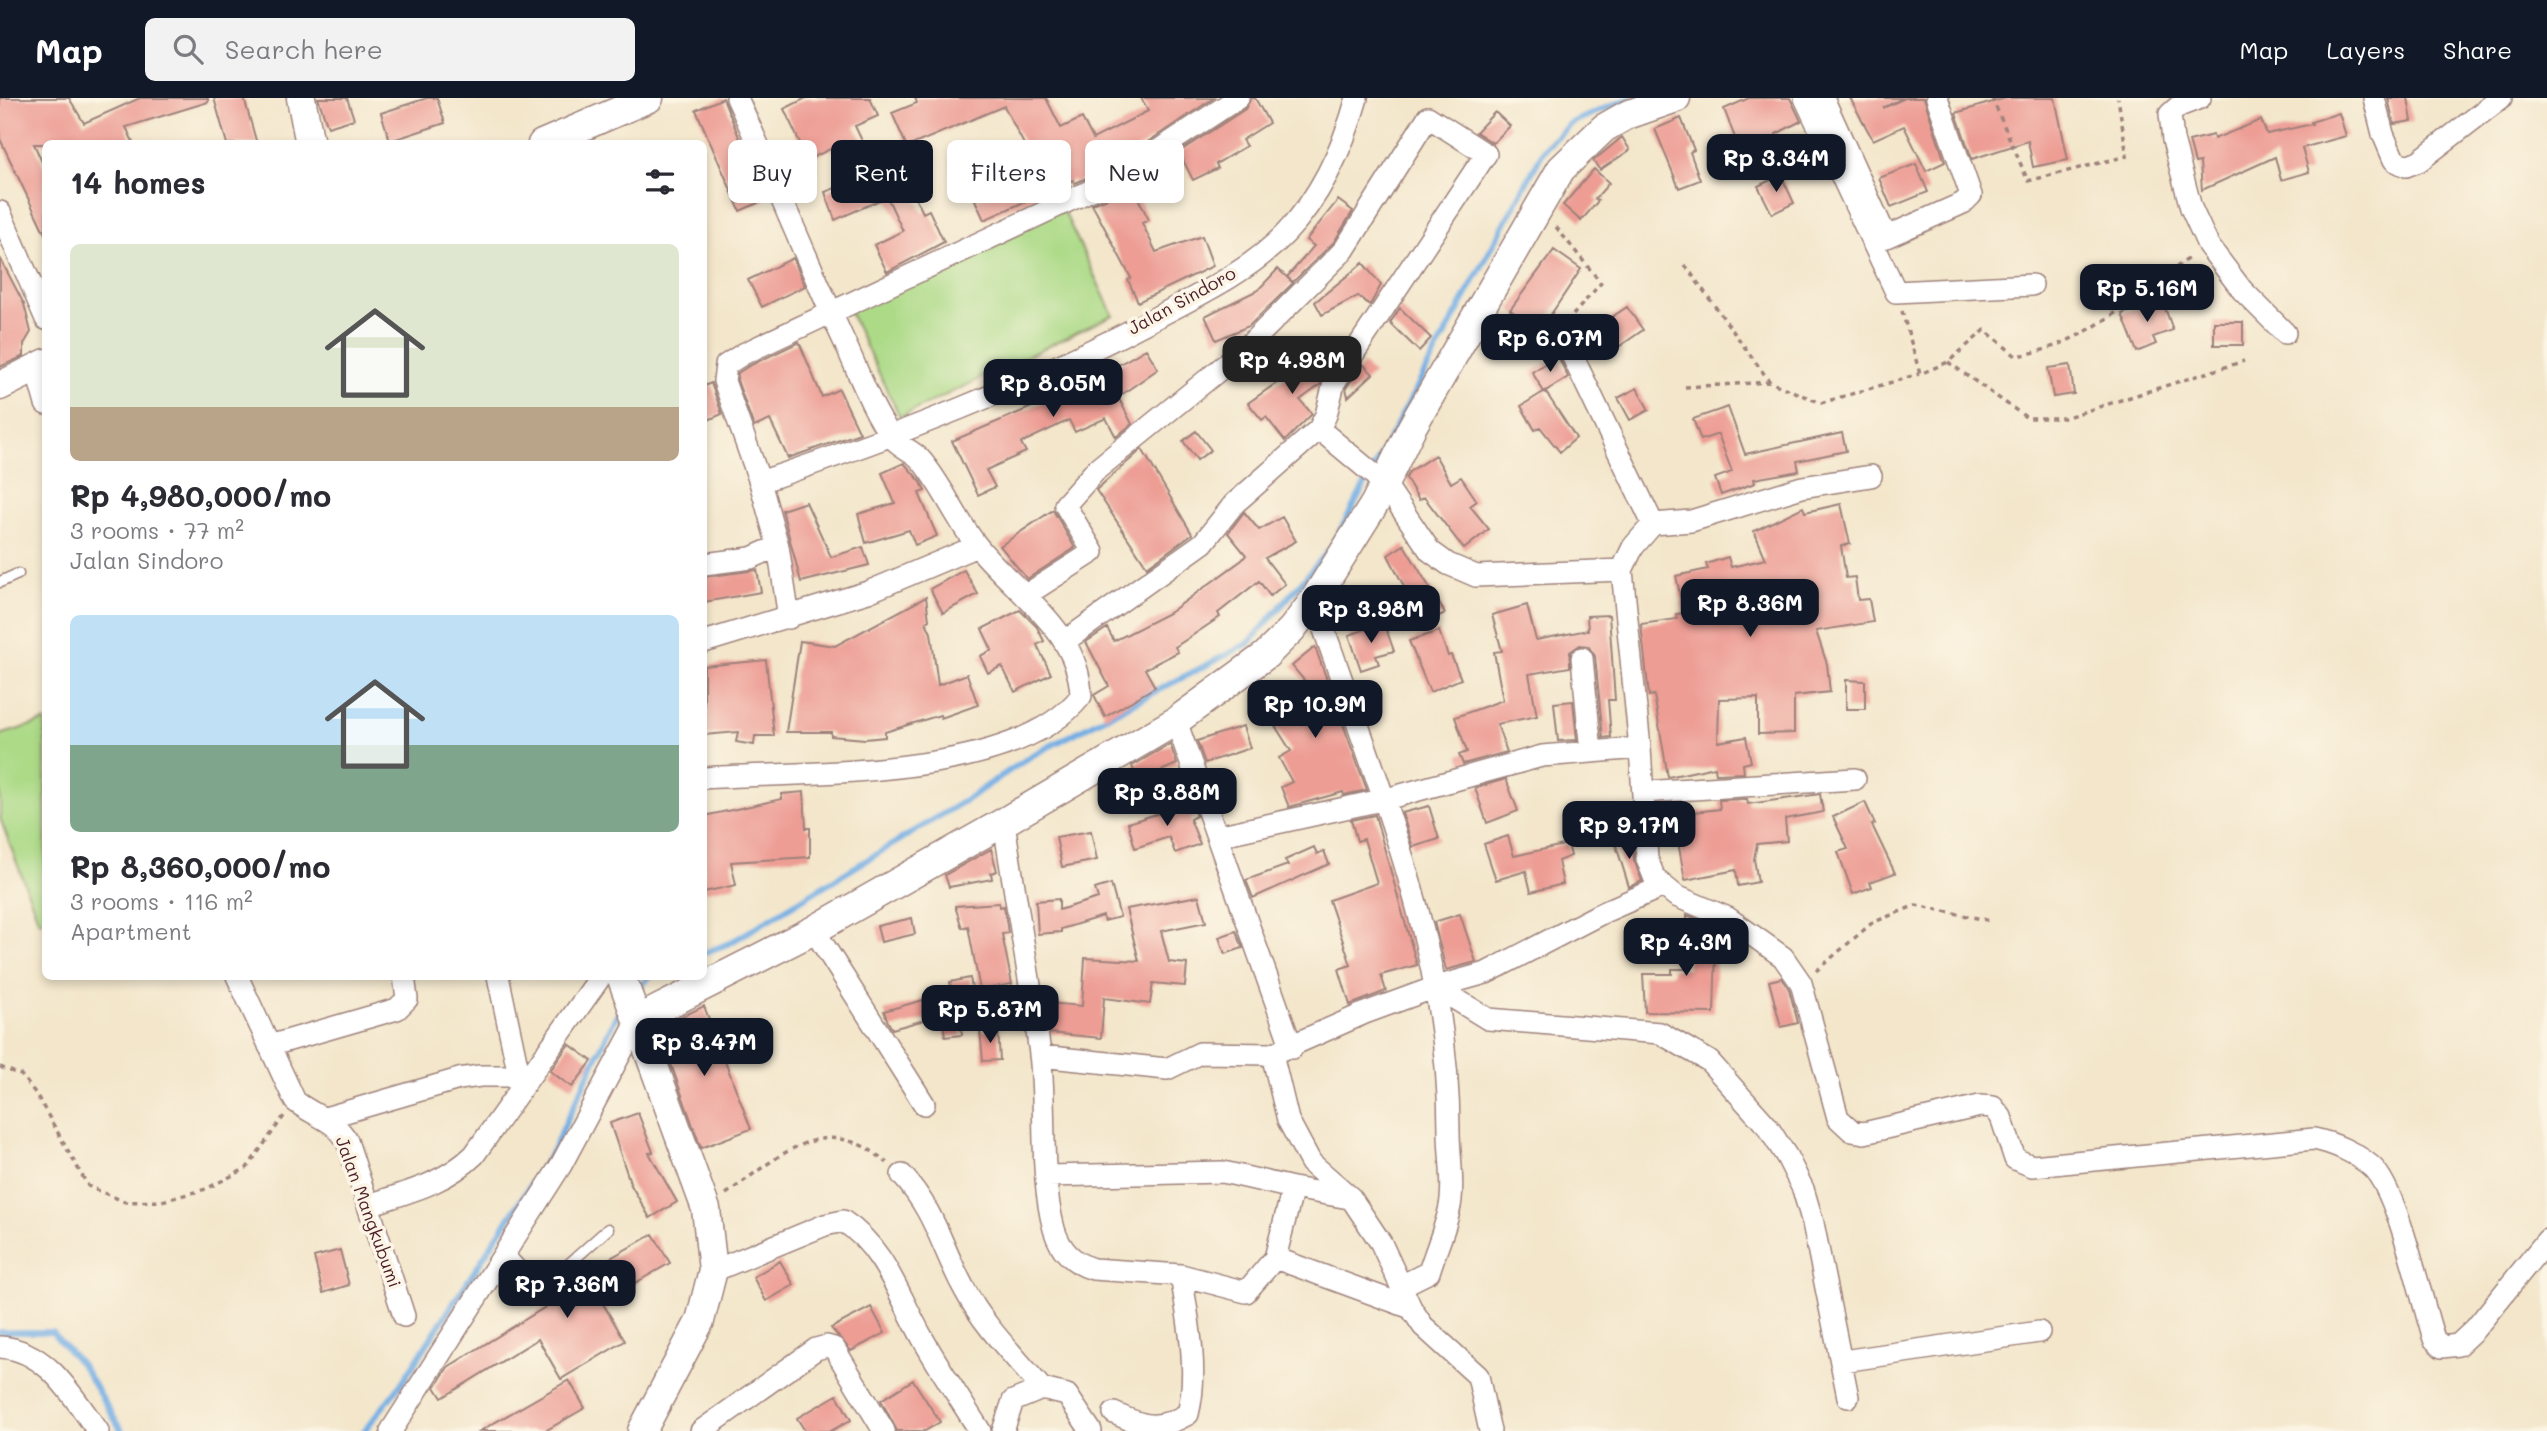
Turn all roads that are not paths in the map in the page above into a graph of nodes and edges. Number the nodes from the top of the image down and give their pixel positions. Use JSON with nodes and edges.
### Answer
{"nodes":[{"id":1,"x":301,"y":98,"type":"edge"},
{"id":2,"x":649,"y":98,"type":"edge"},
{"id":3,"x":737,"y":98,"type":"edge"},
{"id":4,"x":1238,"y":98,"type":"edge"},
{"id":5,"x":1357,"y":98,"type":"edge"},
{"id":6,"x":1676,"y":98,"type":"edge"},
{"id":7,"x":1805,"y":98,"type":"edge"},
{"id":8,"x":1823,"y":98,"type":"edge"},
{"id":9,"x":1937,"y":98,"type":"edge"},
{"id":10,"x":2200,"y":98,"type":"edge"},
{"id":11,"x":2374,"y":98,"type":"edge"},
{"id":12,"x":2501,"y":98,"type":"edge"},
{"id":13,"x":1429,"y":108,"type":"edge"},
{"id":14,"x":309,"y":140,"type":"edge"},
{"id":15,"x":551,"y":140,"type":"edge"},
{"id":16,"x":1,"y":216,"type":"edge"},
{"id":17,"x":1881,"y":239,"type":"junction"},
{"id":18,"x":2032,"y":285,"type":"dead end"},
{"id":19,"x":42,"y":310,"type":"edge"},
{"id":20,"x":830,"y":314,"type":"junction"},
{"id":21,"x":1560,"y":330,"type":"road end"},
{"id":22,"x":2286,"y":332,"type":"dead end"},
{"id":23,"x":41,"y":366,"type":"edge"},
{"id":24,"x":0,"y":386,"type":"edge"},
{"id":25,"x":1319,"y":429,"type":"junction"},
{"id":26,"x":892,"y":437,"type":"junction"},
{"id":27,"x":1871,"y":476,"type":"dead end"},
{"id":28,"x":1376,"y":477,"type":"junction"},
{"id":29,"x":760,"y":482,"type":"junction"},
{"id":30,"x":1653,"y":524,"type":"junction"},
{"id":31,"x":778,"y":546,"type":"junction"},
{"id":32,"x":977,"y":546,"type":"junction"},
{"id":33,"x":707,"y":564,"type":"edge"},
{"id":34,"x":1622,"y":570,"type":"junction"},
{"id":35,"x":18,"y":574,"type":"dead end"},
{"id":36,"x":0,"y":582,"type":"edge"},
{"id":37,"x":1026,"y":596,"type":"junction"},
{"id":38,"x":1314,"y":600,"type":"junction"},
{"id":39,"x":789,"y":618,"type":"junction"},
{"id":40,"x":707,"y":641,"type":"edge"},
{"id":41,"x":1065,"y":641,"type":"junction"},
{"id":42,"x":1582,"y":658,"type":"dead end"},
{"id":43,"x":1176,"y":721,"type":"junction"},
{"id":44,"x":1640,"y":748,"type":"junction"},
{"id":45,"x":1591,"y":752,"type":"junction"},
{"id":46,"x":707,"y":778,"type":"edge"},
{"id":47,"x":1855,"y":779,"type":"dead end"},
{"id":48,"x":1643,"y":792,"type":"junction"},
{"id":49,"x":1386,"y":799,"type":"junction"},
{"id":50,"x":1004,"y":822,"type":"junction"},
{"id":51,"x":1217,"y":836,"type":"junction"},
{"id":52,"x":1661,"y":887,"type":"junction"},
{"id":53,"x":814,"y":930,"type":"junction"},
{"id":54,"x":239,"y":980,"type":"edge"},
{"id":55,"x":405,"y":980,"type":"edge"},
{"id":56,"x":499,"y":980,"type":"edge"},
{"id":57,"x":598,"y":980,"type":"edge"},
{"id":58,"x":623,"y":980,"type":"edge"},
{"id":59,"x":1436,"y":987,"type":"junction"},
{"id":60,"x":637,"y":1015,"type":"junction"},
{"id":61,"x":269,"y":1046,"type":"junction"},
{"id":62,"x":1282,"y":1051,"type":"junction"},
{"id":63,"x":1040,"y":1056,"type":"junction"},
{"id":64,"x":524,"y":1076,"type":"junction"},
{"id":65,"x":924,"y":1104,"type":"dead end"},
{"id":66,"x":325,"y":1118,"type":"junction"},
{"id":67,"x":902,"y":1175,"type":"road end"},
{"id":68,"x":1048,"y":1176,"type":"junction"},
{"id":69,"x":1293,"y":1188,"type":"junction"},
{"id":70,"x":1351,"y":1198,"type":"junction"},
{"id":71,"x":369,"y":1205,"type":"junction"},
{"id":72,"x":608,"y":1229,"type":"dead end"},
{"id":73,"x":2547,"y":1240,"type":"edge"},
{"id":74,"x":508,"y":1252,"type":"junction"},
{"id":75,"x":1275,"y":1258,"type":"junction"},
{"id":76,"x":723,"y":1267,"type":"dead end"},
{"id":77,"x":1181,"y":1275,"type":"junction"},
{"id":78,"x":1401,"y":1286,"type":"junction"},
{"id":79,"x":1411,"y":1308,"type":"junction"},
{"id":80,"x":404,"y":1316,"type":"dead end"},
{"id":81,"x":2039,"y":1332,"type":"dead end"},
{"id":82,"x":0,"y":1348,"type":"edge"},
{"id":83,"x":1843,"y":1362,"type":"junction"},
{"id":84,"x":1042,"y":1389,"type":"junction"},
{"id":85,"x":1848,"y":1397,"type":"dead end"},
{"id":86,"x":1114,"y":1413,"type":"dead end"},
{"id":87,"x":651,"y":1427,"type":"edge"},
{"id":88,"x":98,"y":1431,"type":"edge"},
{"id":89,"x":391,"y":1431,"type":"edge"},
{"id":90,"x":701,"y":1431,"type":"edge"},
{"id":91,"x":884,"y":1431,"type":"edge"},
{"id":92,"x":980,"y":1431,"type":"edge"},
{"id":93,"x":1003,"y":1431,"type":"edge"},
{"id":94,"x":1091,"y":1431,"type":"edge"},
{"id":95,"x":1490,"y":1431,"type":"edge"}],
"edges":[{"from":1,"to":14,"type":"street"},
{"from":2,"to":15,"type":"street"},
{"from":3,"to":20,"type":"street"},
{"from":4,"to":20,"type":"street"},
{"from":5,"to":26,"type":"street","name":"Jalan Sindoro"},
{"from":6,"to":28,"type":"street"},
{"from":7,"to":17,"type":"street"},
{"from":8,"to":17,"type":"street"},
{"from":9,"to":17,"type":"street"},
{"from":10,"to":22,"type":"street"},
{"from":11,"to":12,"type":"street"},
{"from":13,"to":25,"type":"street"},
{"from":13,"to":37,"type":"street"},
{"from":16,"to":19,"type":"street"},
{"from":17,"to":18,"type":"street"},
{"from":20,"to":26,"type":"street"},
{"from":20,"to":29,"type":"street"},
{"from":21,"to":30,"type":"street"},
{"from":23,"to":24,"type":"street"},
{"from":25,"to":28,"type":"street"},
{"from":25,"to":41,"type":"street"},
{"from":26,"to":29,"type":"street","name":"Jalan Sindoro"},
{"from":26,"to":32,"type":"street"},
{"from":27,"to":30,"type":"street"},
{"from":28,"to":34,"type":"street"},
{"from":28,"to":38,"type":"street"},
{"from":29,"to":31,"type":"street"},
{"from":30,"to":34,"type":"street"},
{"from":31,"to":33,"type":"street"},
{"from":31,"to":39,"type":"street"},
{"from":32,"to":37,"type":"street"},
{"from":32,"to":39,"type":"street"},
{"from":34,"to":44,"type":"street"},
{"from":35,"to":36,"type":"lane"},
{"from":37,"to":41,"type":"street"},
{"from":38,"to":43,"type":"street"},
{"from":38,"to":49,"type":"street"},
{"from":39,"to":40,"type":"street"},
{"from":41,"to":46,"type":"street"},
{"from":42,"to":45,"type":"street"},
{"from":43,"to":50,"type":"street"},
{"from":43,"to":51,"type":"street"},
{"from":44,"to":45,"type":"street"},
{"from":44,"to":48,"type":"street"},
{"from":45,"to":49,"type":"street"},
{"from":47,"to":48,"type":"street"},
{"from":48,"to":52,"type":"street"},
{"from":49,"to":51,"type":"street"},
{"from":49,"to":59,"type":"street"},
{"from":50,"to":53,"type":"street"},
{"from":50,"to":63,"type":"street"},
{"from":51,"to":62,"type":"street"},
{"from":52,"to":59,"type":"street"},
{"from":52,"to":73,"type":"street"},
{"from":53,"to":60,"type":"street"},
{"from":53,"to":65,"type":"street"},
{"from":54,"to":61,"type":"street"},
{"from":55,"to":61,"type":"street"},
{"from":56,"to":64,"type":"street"},
{"from":57,"to":64,"type":"street"},
{"from":58,"to":60,"type":"street"},
{"from":59,"to":62,"type":"street"},
{"from":59,"to":78,"type":"street"},
{"from":59,"to":83,"type":"street"},
{"from":60,"to":74,"type":"street"},
{"from":60,"to":87,"type":"street"},
{"from":61,"to":66,"type":"street","name":"Jalan Mangkubumi"},
{"from":62,"to":63,"type":"street"},
{"from":62,"to":70,"type":"street"},
{"from":63,"to":68,"type":"street"},
{"from":64,"to":66,"type":"street"},
{"from":64,"to":71,"type":"street"},
{"from":66,"to":71,"type":"street","name":"Jalan Mangkubumi"},
{"from":67,"to":84,"type":"street"},
{"from":68,"to":69,"type":"street"},
{"from":68,"to":77,"type":"street"},
{"from":69,"to":70,"type":"street"},
{"from":69,"to":75,"type":"street"},
{"from":70,"to":78,"type":"street"},
{"from":71,"to":80,"type":"street","name":"Jalan Mangkubumi"},
{"from":72,"to":74,"type":"lane"},
{"from":74,"to":89,"type":"street"},
{"from":75,"to":77,"type":"street"},
{"from":75,"to":79,"type":"street"},
{"from":76,"to":92,"type":"street"},
{"from":77,"to":86,"type":"street"},
{"from":78,"to":79,"type":"street"},
{"from":79,"to":95,"type":"street"},
{"from":81,"to":83,"type":"street"},
{"from":82,"to":88,"type":"street"},
{"from":83,"to":85,"type":"street"},
{"from":84,"to":93,"type":"street"},
{"from":84,"to":94,"type":"street"},
{"from":90,"to":91,"type":"street"}]}
